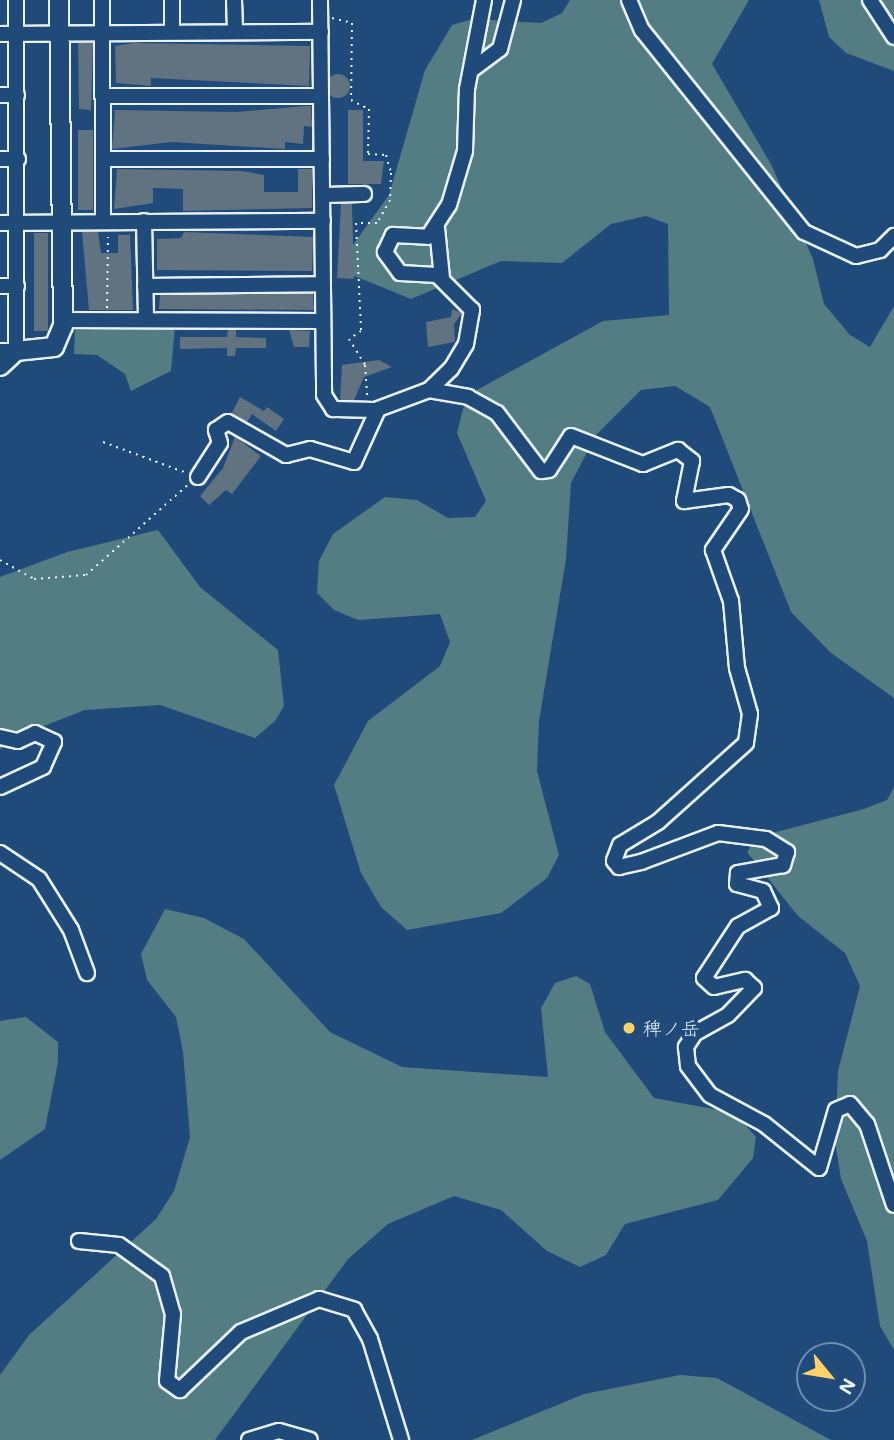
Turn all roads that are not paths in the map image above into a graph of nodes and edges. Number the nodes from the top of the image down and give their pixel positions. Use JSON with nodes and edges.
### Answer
{"nodes":[{"id":1,"x":16,"y":0,"type":"edge"},
{"id":2,"x":60,"y":0,"type":"edge"},
{"id":3,"x":102,"y":0,"type":"edge"},
{"id":4,"x":172,"y":0,"type":"edge"},
{"id":5,"x":234,"y":0,"type":"edge"},
{"id":6,"x":320,"y":0,"type":"edge"},
{"id":7,"x":484,"y":0,"type":"edge"},
{"id":8,"x":513,"y":0,"type":"edge"},
{"id":9,"x":629,"y":0,"type":"edge"},
{"id":10,"x":870,"y":0,"type":"edge"},
{"id":11,"x":172,"y":32,"type":"junction"},
{"id":12,"x":235,"y":32,"type":"junction"},
{"id":13,"x":321,"y":32,"type":"junction"},
{"id":14,"x":60,"y":33,"type":"junction"},
{"id":15,"x":102,"y":33,"type":"junction"},
{"id":16,"x":0,"y":34,"type":"edge"},
{"id":17,"x":17,"y":34,"type":"junction"},
{"id":18,"x":894,"y":37,"type":"edge"},
{"id":19,"x":473,"y":69,"type":"junction"},
{"id":20,"x":0,"y":95,"type":"edge"},
{"id":21,"x":17,"y":95,"type":"junction"},
{"id":22,"x":103,"y":96,"type":"junction"},
{"id":23,"x":321,"y":96,"type":"junction"},
{"id":24,"x":0,"y":159,"type":"edge"},
{"id":25,"x":18,"y":159,"type":"junction"},
{"id":26,"x":103,"y":159,"type":"junction"},
{"id":27,"x":322,"y":159,"type":"junction"},
{"id":28,"x":364,"y":194,"type":"dead end"},
{"id":29,"x":322,"y":195,"type":"junction"},
{"id":30,"x":144,"y":221,"type":"junction"},
{"id":31,"x":323,"y":221,"type":"junction"},
{"id":32,"x":105,"y":222,"type":"junction"},
{"id":33,"x":0,"y":223,"type":"edge"},
{"id":34,"x":19,"y":223,"type":"junction"},
{"id":35,"x":61,"y":223,"type":"junction"},
{"id":36,"x":437,"y":228,"type":"junction"},
{"id":37,"x":894,"y":236,"type":"edge"},
{"id":38,"x":442,"y":278,"type":"junction"},
{"id":39,"x":322,"y":284,"type":"junction"},
{"id":40,"x":0,"y":286,"type":"edge"},
{"id":41,"x":18,"y":286,"type":"junction"},
{"id":42,"x":145,"y":286,"type":"junction"},
{"id":43,"x":63,"y":320,"type":"junction"},
{"id":44,"x":146,"y":320,"type":"junction"},
{"id":45,"x":323,"y":321,"type":"junction"},
{"id":46,"x":8,"y":351,"type":"edge"},
{"id":47,"x":0,"y":366,"type":"edge"},
{"id":48,"x":429,"y":390,"type":"junction"},
{"id":49,"x":377,"y":410,"type":"junction"},
{"id":50,"x":198,"y":477,"type":"road end"},
{"id":51,"x":0,"y":737,"type":"edge"},
{"id":52,"x":0,"y":787,"type":"edge"},
{"id":53,"x":0,"y":853,"type":"edge"},
{"id":54,"x":88,"y":973,"type":"dead end"},
{"id":55,"x":894,"y":1205,"type":"edge"},
{"id":56,"x":79,"y":1241,"type":"dead end"},
{"id":57,"x":248,"y":1440,"type":"edge"},
{"id":58,"x":310,"y":1440,"type":"edge"},
{"id":59,"x":401,"y":1440,"type":"edge"}],
"edges":[{"from":1,"to":17,"type":"street"},
{"from":2,"to":14,"type":"street"},
{"from":3,"to":15,"type":"street"},
{"from":4,"to":11,"type":"street"},
{"from":5,"to":12,"type":"street"},
{"from":6,"to":13,"type":"street"},
{"from":7,"to":19,"type":"street"},
{"from":8,"to":19,"type":"street"},
{"from":9,"to":37,"type":"street"},
{"from":10,"to":18,"type":"street"},
{"from":11,"to":12,"type":"street"},
{"from":11,"to":15,"type":"street"},
{"from":12,"to":13,"type":"street"},
{"from":13,"to":23,"type":"street"},
{"from":14,"to":15,"type":"street"},
{"from":14,"to":17,"type":"street"},
{"from":14,"to":35,"type":"street"},
{"from":15,"to":22,"type":"street"},
{"from":16,"to":17,"type":"street"},
{"from":17,"to":21,"type":"street"},
{"from":19,"to":36,"type":"street"},
{"from":20,"to":21,"type":"street"},
{"from":21,"to":25,"type":"street"},
{"from":22,"to":23,"type":"street"},
{"from":22,"to":26,"type":"street"},
{"from":23,"to":27,"type":"street"},
{"from":24,"to":25,"type":"street"},
{"from":25,"to":34,"type":"street"},
{"from":26,"to":27,"type":"street"},
{"from":26,"to":32,"type":"street"},
{"from":27,"to":29,"type":"street"},
{"from":28,"to":29,"type":"street"},
{"from":29,"to":31,"type":"street"},
{"from":30,"to":31,"type":"street"},
{"from":30,"to":32,"type":"street"},
{"from":30,"to":42,"type":"street"},
{"from":31,"to":39,"type":"street"},
{"from":32,"to":35,"type":"street"},
{"from":33,"to":34,"type":"street"},
{"from":34,"to":35,"type":"street"},
{"from":34,"to":41,"type":"street"},
{"from":35,"to":43,"type":"street"},
{"from":36,"to":38,"type":"street"},
{"from":36,"to":38,"type":"street"},
{"from":38,"to":48,"type":"street"},
{"from":39,"to":42,"type":"street"},
{"from":39,"to":45,"type":"street"},
{"from":40,"to":41,"type":"street"},
{"from":41,"to":46,"type":"street"},
{"from":42,"to":44,"type":"street"},
{"from":43,"to":44,"type":"street"},
{"from":43,"to":46,"type":"street"},
{"from":44,"to":45,"type":"street"},
{"from":45,"to":49,"type":"street"},
{"from":46,"to":47,"type":"street"},
{"from":48,"to":49,"type":"street"},
{"from":48,"to":55,"type":"street"},
{"from":49,"to":50,"type":"street"},
{"from":51,"to":52,"type":"street"},
{"from":53,"to":54,"type":"street"},
{"from":56,"to":59,"type":"street"},
{"from":57,"to":58,"type":"street"}]}
